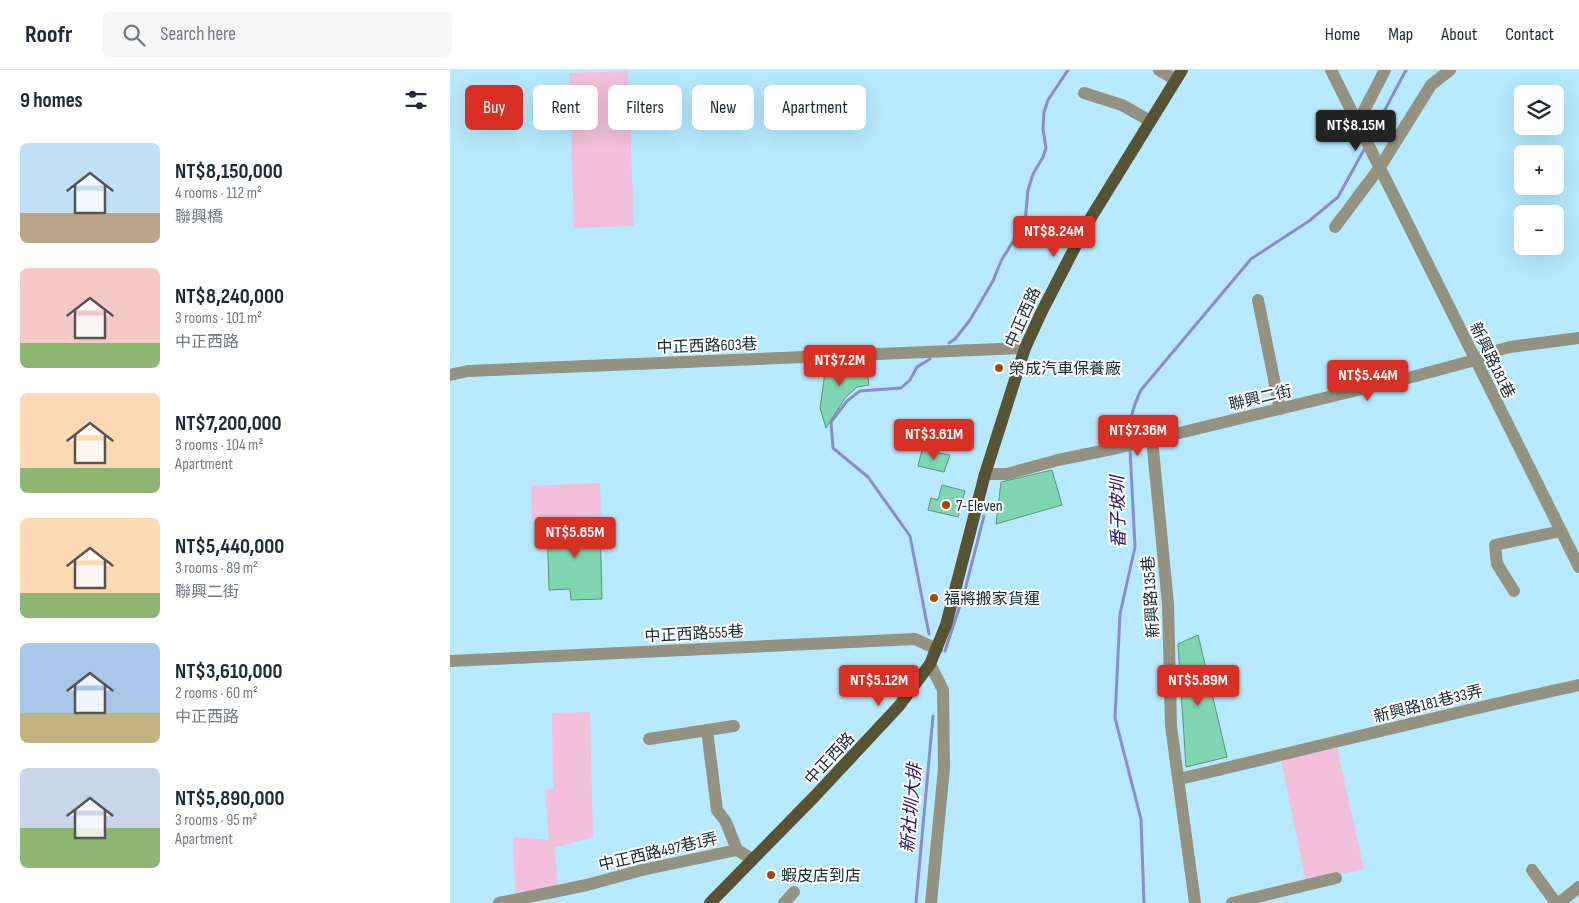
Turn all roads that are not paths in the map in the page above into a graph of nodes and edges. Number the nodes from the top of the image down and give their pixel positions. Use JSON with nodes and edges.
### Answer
{"nodes":[{"id":1,"x":1159,"y":70,"type":"edge"},
{"id":2,"x":1331,"y":70,"type":"edge"},
{"id":3,"x":1385,"y":70,"type":"edge"},
{"id":4,"x":1450,"y":70,"type":"edge"},
{"id":5,"x":1179,"y":75,"type":"edge"},
{"id":6,"x":1084,"y":93,"type":"dead end"},
{"id":7,"x":1150,"y":122,"type":"junction"},
{"id":8,"x":1357,"y":124,"type":"junction"},
{"id":9,"x":1380,"y":167,"type":"junction"},
{"id":10,"x":1335,"y":227,"type":"dead end"},
{"id":11,"x":1258,"y":300,"type":"dead end"},
{"id":12,"x":1579,"y":338,"type":"edge"},
{"id":13,"x":1025,"y":348,"type":"junction"},
{"id":14,"x":1475,"y":360,"type":"junction"},
{"id":15,"x":450,"y":376,"type":"edge"},
{"id":16,"x":1280,"y":409,"type":"junction"},
{"id":17,"x":1152,"y":439,"type":"junction"},
{"id":18,"x":985,"y":474,"type":"junction"},
{"id":19,"x":1561,"y":531,"type":"junction"},
{"id":20,"x":1579,"y":567,"type":"edge"},
{"id":21,"x":1514,"y":591,"type":"dead end"},
{"id":22,"x":937,"y":649,"type":"junction"},
{"id":23,"x":450,"y":661,"type":"edge"},
{"id":24,"x":930,"y":664,"type":"junction"},
{"id":25,"x":1577,"y":689,"type":"edge"},
{"id":26,"x":734,"y":726,"type":"dead end"},
{"id":27,"x":707,"y":730,"type":"junction"},
{"id":28,"x":649,"y":739,"type":"dead end"},
{"id":29,"x":1179,"y":779,"type":"junction"},
{"id":30,"x":737,"y":850,"type":"junction"},
{"id":31,"x":752,"y":859,"type":"junction"},
{"id":32,"x":1532,"y":870,"type":"dead end"},
{"id":33,"x":1336,"y":878,"type":"dead end"},
{"id":34,"x":1579,"y":887,"type":"edge"},
{"id":35,"x":794,"y":892,"type":"dead end"},
{"id":36,"x":499,"y":903,"type":"edge"},
{"id":37,"x":710,"y":903,"type":"edge"},
{"id":38,"x":784,"y":903,"type":"edge"},
{"id":39,"x":931,"y":903,"type":"edge"},
{"id":40,"x":1195,"y":903,"type":"edge"},
{"id":41,"x":1232,"y":903,"type":"edge"},
{"id":42,"x":1557,"y":903,"type":"edge"}],
"edges":[{"from":1,"to":5,"type":"street"},
{"from":2,"to":8,"type":"street","name":"新興路181巷"},
{"from":3,"to":8,"type":"street"},
{"from":4,"to":9,"type":"street"},
{"from":5,"to":7,"type":"main road","name":"中正西路"},
{"from":6,"to":7,"type":"street"},
{"from":7,"to":13,"type":"main road","name":"中正西路"},
{"from":8,"to":9,"type":"street","name":"新興路181巷"},
{"from":9,"to":10,"type":"street"},
{"from":9,"to":14,"type":"street","name":"新興路181巷"},
{"from":11,"to":16,"type":"street"},
{"from":12,"to":14,"type":"street","name":"聯興二街"},
{"from":13,"to":15,"type":"street","name":"中正西路603巷"},
{"from":13,"to":18,"type":"main road","name":"中正西路"},
{"from":14,"to":16,"type":"street","name":"聯興二街"},
{"from":14,"to":19,"type":"street","name":"新興路181巷"},
{"from":16,"to":17,"type":"street","name":"聯興二街"},
{"from":17,"to":18,"type":"street","name":"聯興二街"},
{"from":17,"to":29,"type":"street","name":"新興路135巷"},
{"from":18,"to":22,"type":"main road","name":"中正西路"},
{"from":19,"to":20,"type":"street","name":"新興路181巷"},
{"from":19,"to":21,"type":"street"},
{"from":22,"to":23,"type":"street","name":"中正西路555巷"},
{"from":22,"to":24,"type":"main road","name":"中正西路"},
{"from":24,"to":31,"type":"main road","name":"中正西路"},
{"from":24,"to":39,"type":"street"},
{"from":25,"to":29,"type":"street","name":"新興路181巷33弄"},
{"from":26,"to":27,"type":"street"},
{"from":27,"to":28,"type":"street"},
{"from":27,"to":30,"type":"street"},
{"from":29,"to":40,"type":"street","name":"新興路135巷"},
{"from":30,"to":31,"type":"street"},
{"from":30,"to":36,"type":"street","name":"中正西路497巷1弄"},
{"from":31,"to":37,"type":"main road","name":"中正西路"},
{"from":32,"to":42,"type":"street"},
{"from":33,"to":41,"type":"street"},
{"from":34,"to":42,"type":"street"},
{"from":35,"to":38,"type":"street"}]}
